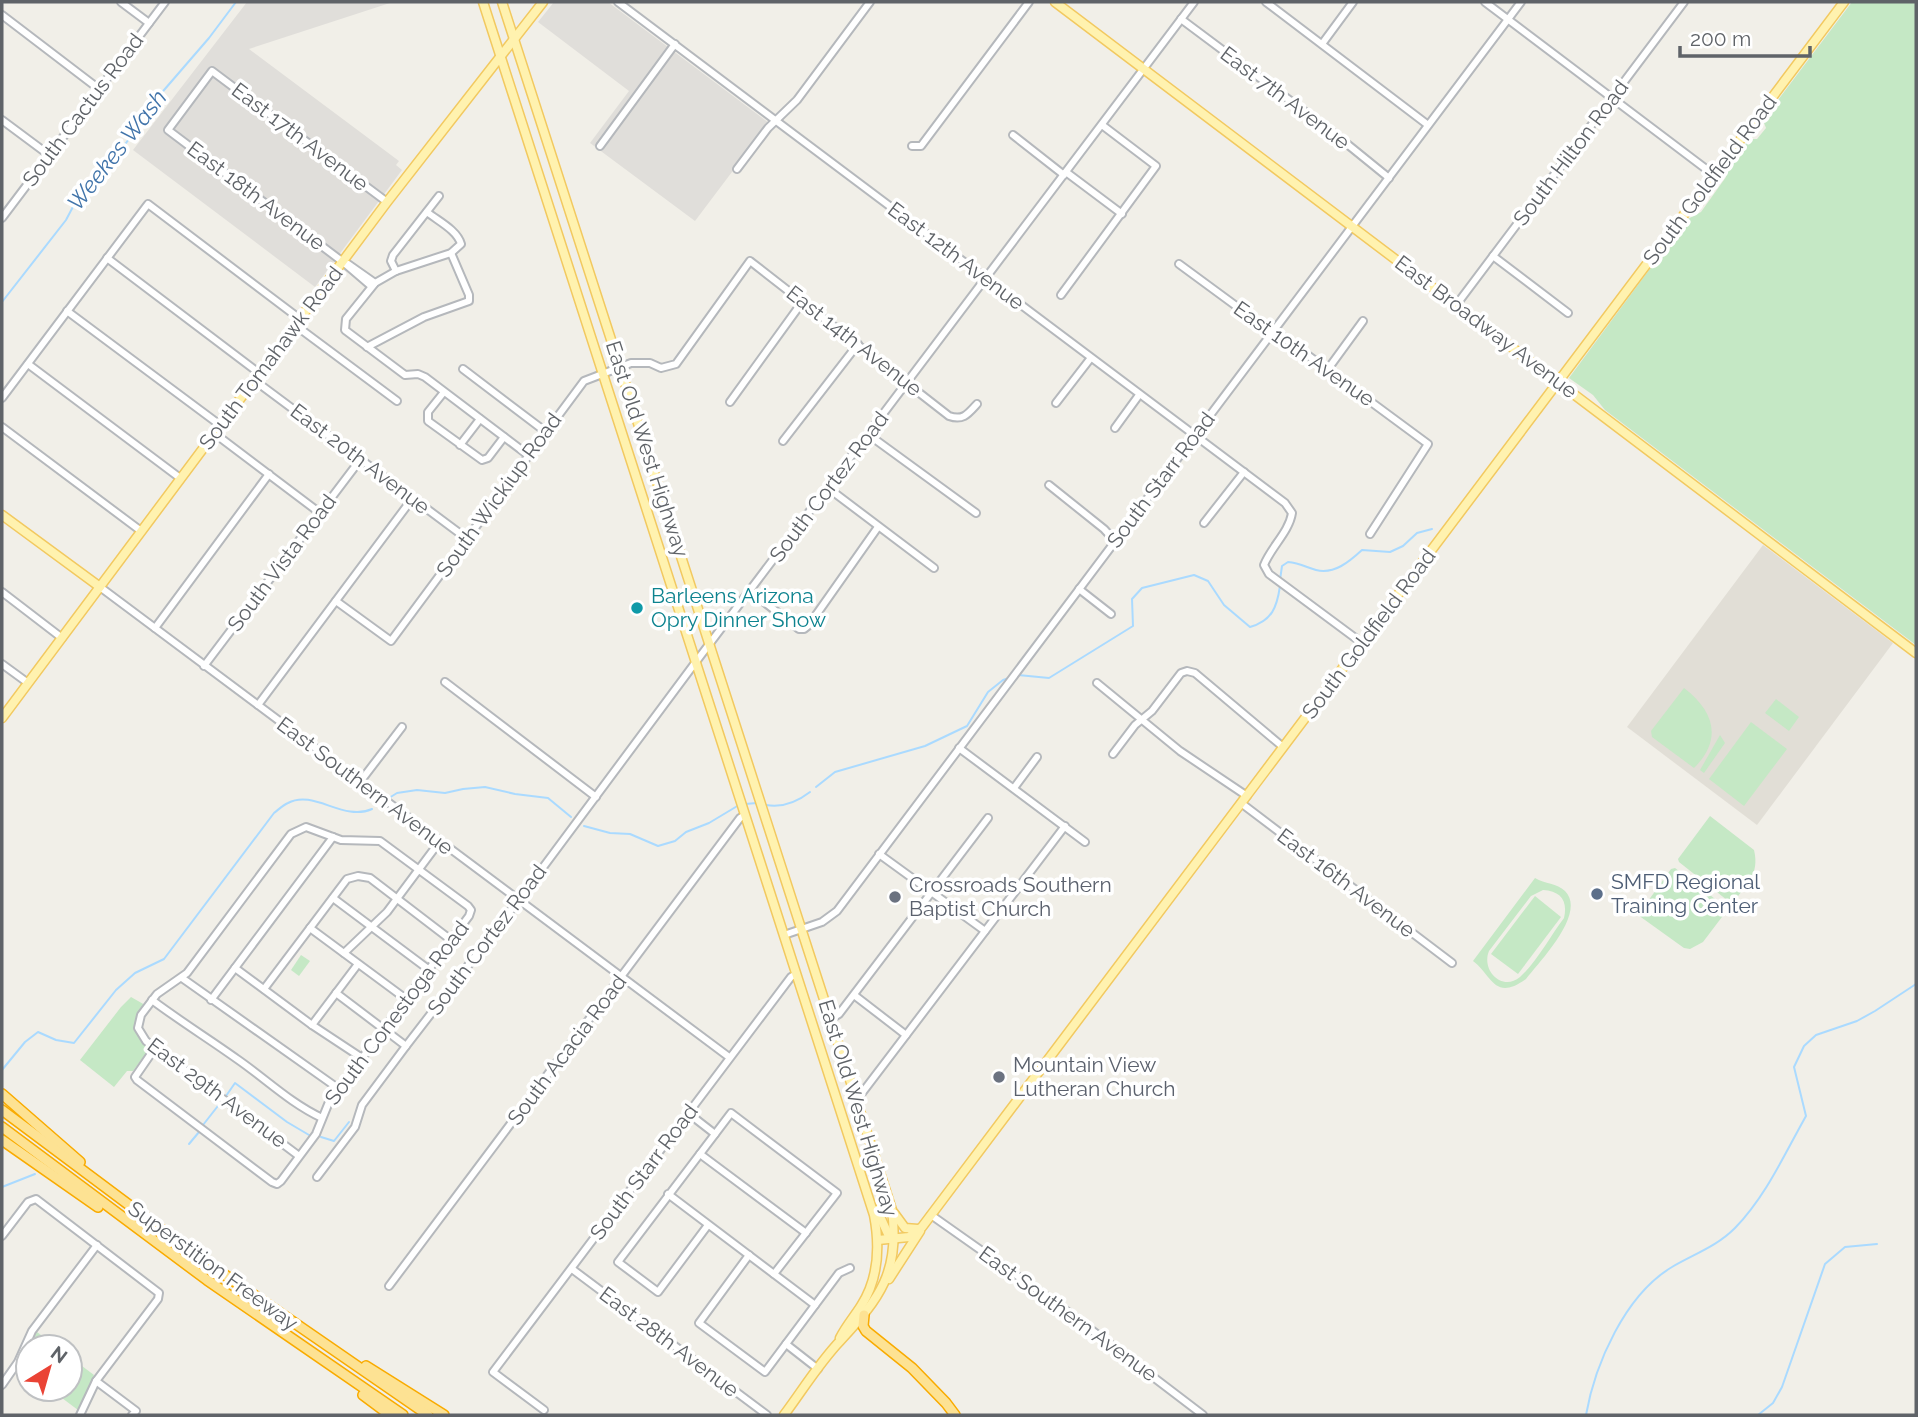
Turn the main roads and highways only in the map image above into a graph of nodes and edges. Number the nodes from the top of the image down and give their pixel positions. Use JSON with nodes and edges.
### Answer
{"nodes":[{"id":1,"x":483,"y":2,"type":"edge"},
{"id":2,"x":502,"y":2,"type":"edge"},
{"id":3,"x":543,"y":2,"type":"edge"},
{"id":4,"x":1055,"y":2,"type":"edge"},
{"id":5,"x":1844,"y":2,"type":"edge"},
{"id":6,"x":514,"y":40,"type":"junction"},
{"id":7,"x":500,"y":57,"type":"junction"},
{"id":8,"x":1559,"y":382,"type":"junction"},
{"id":9,"x":2,"y":515,"type":"edge"},
{"id":10,"x":100,"y":587,"type":"junction"},
{"id":11,"x":1916,"y":653,"type":"edge"},
{"id":12,"x":2,"y":718,"type":"edge"},
{"id":13,"x":2,"y":1094,"type":"edge"},
{"id":14,"x":2,"y":1110,"type":"edge"},
{"id":15,"x":2,"y":1127,"type":"edge"},
{"id":16,"x":2,"y":1140,"type":"edge"},
{"id":17,"x":863,"y":1179,"type":"junction"},
{"id":18,"x":125,"y":1203,"type":"junction"},
{"id":19,"x":892,"y":1210,"type":"junction"},
{"id":20,"x":922,"y":1227,"type":"junction"},
{"id":21,"x":895,"y":1239,"type":"junction"},
{"id":22,"x":878,"y":1240,"type":"junction"},
{"id":23,"x":207,"y":1280,"type":"junction"},
{"id":24,"x":881,"y":1290,"type":"junction"},
{"id":25,"x":260,"y":1301,"type":"junction"},
{"id":26,"x":864,"y":1315,"type":"junction"},
{"id":27,"x":839,"y":1341,"type":"junction"},
{"id":28,"x":316,"y":1356,"type":"junction"},
{"id":29,"x":390,"y":1415,"type":"edge"},
{"id":30,"x":403,"y":1415,"type":"edge"},
{"id":31,"x":428,"y":1415,"type":"edge"},
{"id":32,"x":444,"y":1415,"type":"edge"},
{"id":33,"x":784,"y":1415,"type":"edge"},
{"id":34,"x":955,"y":1415,"type":"edge"}],
"edges":[{"from":1,"to":7,"type":"main road","name":"East Old West Highway"},
{"from":2,"to":6,"type":"main road","name":"East Old West Highway"},
{"from":3,"to":6,"type":"main road","name":"South Tomahawk Road"},
{"from":4,"to":8,"type":"main road","name":"East Broadway Avenue"},
{"from":5,"to":8,"type":"main road","name":"South Goldfield Road"},
{"from":6,"to":7,"type":"main road","name":"South Tomahawk Road"},
{"from":6,"to":19,"type":"main road","name":"East Old West Highway"},
{"from":7,"to":10,"type":"main road","name":"South Tomahawk Road"},
{"from":7,"to":17,"type":"main road","name":"East Old West Highway"},
{"from":8,"to":11,"type":"main road","name":"East Broadway Avenue"},
{"from":8,"to":20,"type":"main road","name":"South Goldfield Road"},
{"from":9,"to":10,"type":"main road","name":"East Southern Avenue"},
{"from":10,"to":12,"type":"main road","name":"South Tomahawk Road"},
{"from":13,"to":18,"type":"highway"},
{"from":14,"to":18,"type":"highway","name":"Superstition Freeway"},
{"from":15,"to":23,"type":"highway","name":"Superstition Freeway"},
{"from":16,"to":23,"type":"highway"},
{"from":17,"to":21,"type":"main road"},
{"from":17,"to":22,"type":"main road","name":"East Old West Highway"},
{"from":18,"to":25,"type":"highway","name":"Superstition Freeway"},
{"from":19,"to":20,"type":"main road"},
{"from":19,"to":21,"type":"main road","name":"East Old West Highway"},
{"from":20,"to":21,"type":"main road","name":"South Goldfield Road"},
{"from":20,"to":24,"type":"main road"},
{"from":21,"to":22,"type":"main road","name":"South Goldfield Road"},
{"from":21,"to":24,"type":"main road","name":"East Old West Highway"},
{"from":22,"to":27,"type":"main road","name":"East Old West Highway"},
{"from":23,"to":28,"type":"highway","name":"Superstition Freeway"},
{"from":24,"to":26,"type":"main road","name":"East Old West Highway"},
{"from":25,"to":31,"type":"highway","name":"Superstition Freeway"},
{"from":25,"to":32,"type":"highway"},
{"from":26,"to":27,"type":"main road","name":"East Old West Highway"},
{"from":26,"to":34,"type":"highway"},
{"from":27,"to":33,"type":"main road"},
{"from":28,"to":29,"type":"highway"},
{"from":28,"to":30,"type":"highway","name":"Superstition Freeway"}]}
